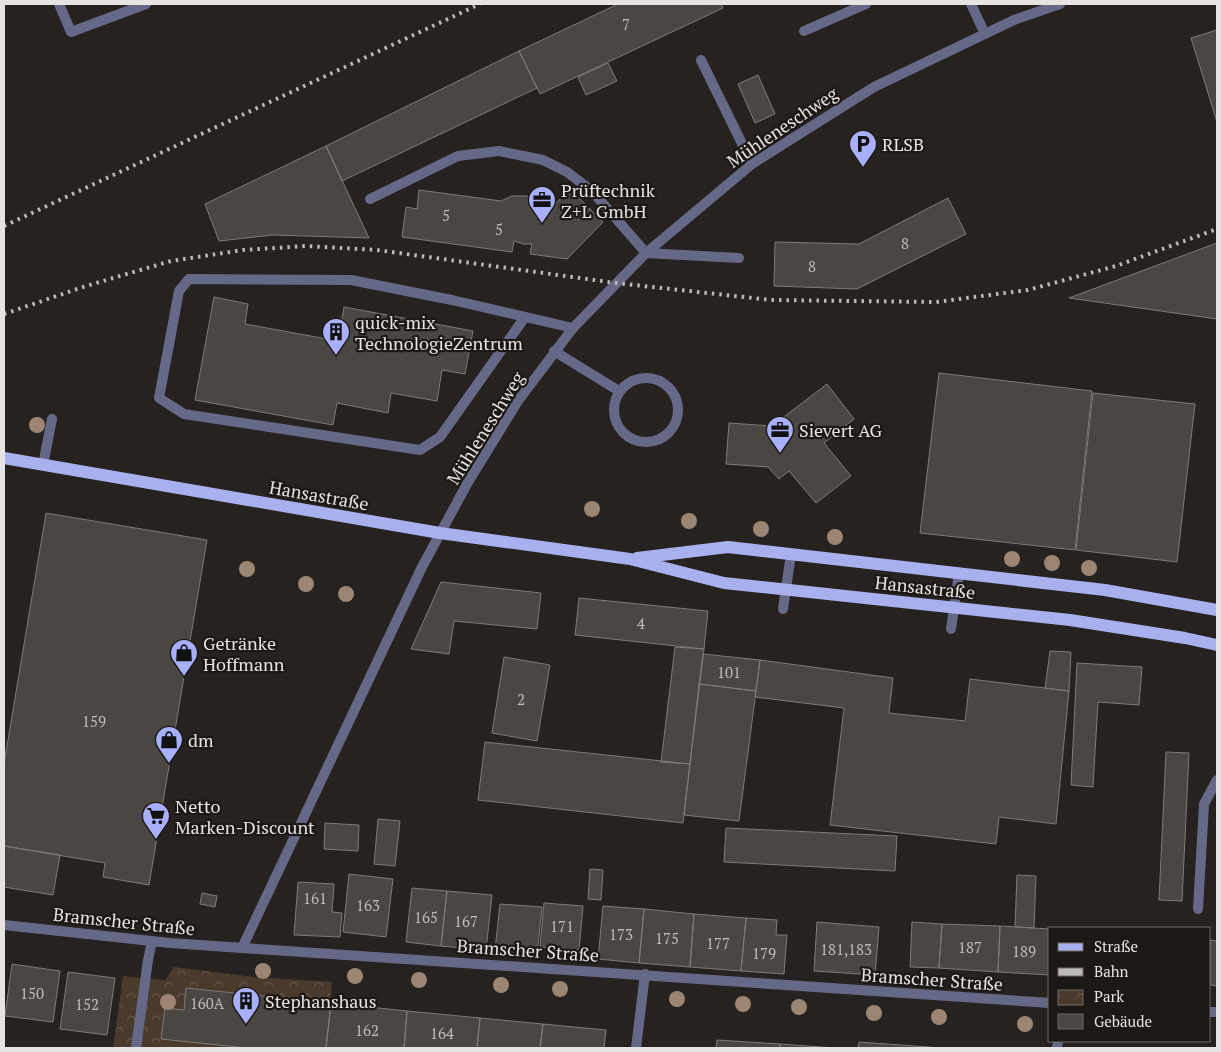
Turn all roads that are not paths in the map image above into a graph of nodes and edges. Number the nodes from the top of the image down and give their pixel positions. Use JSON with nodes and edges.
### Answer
{"nodes":[{"id":1,"x":59,"y":4,"type":"edge"},
{"id":2,"x":146,"y":4,"type":"edge"},
{"id":3,"x":866,"y":4,"type":"edge"},
{"id":4,"x":971,"y":4,"type":"edge"},
{"id":5,"x":1060,"y":4,"type":"edge"},
{"id":6,"x":804,"y":31,"type":"dead end"},
{"id":7,"x":985,"y":34,"type":"junction"},
{"id":8,"x":701,"y":60,"type":"dead end"},
{"id":9,"x":752,"y":164,"type":"junction"},
{"id":10,"x":370,"y":199,"type":"dead end"},
{"id":11,"x":646,"y":253,"type":"junction"},
{"id":12,"x":739,"y":258,"type":"dead end"},
{"id":13,"x":525,"y":317,"type":"junction"},
{"id":14,"x":573,"y":328,"type":"junction"},
{"id":15,"x":554,"y":351,"type":"junction"},
{"id":16,"x":619,"y":391,"type":"junction"},
{"id":17,"x":52,"y":419,"type":"dead end"},
{"id":18,"x":4,"y":458,"type":"edge"},
{"id":19,"x":43,"y":465,"type":"junction"},
{"id":20,"x":440,"y":534,"type":"junction"},
{"id":21,"x":791,"y":554,"type":"junction"},
{"id":22,"x":630,"y":559,"type":"junction"},
{"id":23,"x":959,"y":573,"type":"junction"},
{"id":24,"x":786,"y":590,"type":"junction"},
{"id":25,"x":954,"y":608,"type":"junction"},
{"id":26,"x":783,"y":609,"type":"dead end"},
{"id":27,"x":1217,"y":610,"type":"edge"},
{"id":28,"x":951,"y":629,"type":"dead end"},
{"id":29,"x":1217,"y":645,"type":"edge"},
{"id":30,"x":1217,"y":780,"type":"edge"},
{"id":31,"x":1198,"y":909,"type":"dead end"},
{"id":32,"x":4,"y":925,"type":"edge"},
{"id":33,"x":152,"y":941,"type":"junction"},
{"id":34,"x":242,"y":948,"type":"junction"},
{"id":35,"x":644,"y":974,"type":"junction"},
{"id":36,"x":1048,"y":1003,"type":"edge"},
{"id":37,"x":136,"y":1048,"type":"edge"},
{"id":38,"x":636,"y":1048,"type":"edge"}],
"edges":[{"from":1,"to":2,"type":"street"},
{"from":3,"to":6,"type":"street"},
{"from":4,"to":7,"type":"street"},
{"from":5,"to":7,"type":"street","name":"Mühleneschweg"},
{"from":7,"to":9,"type":"street","name":"Mühleneschweg"},
{"from":8,"to":9,"type":"street"},
{"from":9,"to":11,"type":"street","name":"Mühleneschweg"},
{"from":10,"to":11,"type":"street"},
{"from":11,"to":12,"type":"street"},
{"from":11,"to":14,"type":"street","name":"Mühleneschweg"},
{"from":13,"to":13,"type":"street"},
{"from":13,"to":14,"type":"street"},
{"from":14,"to":15,"type":"street","name":"Mühleneschweg"},
{"from":15,"to":16,"type":"street"},
{"from":15,"to":20,"type":"street","name":"Mühleneschweg"},
{"from":16,"to":16,"type":"street"},
{"from":17,"to":19,"type":"street"},
{"from":18,"to":19,"type":"main road","name":"Hansastraße"},
{"from":19,"to":20,"type":"main road","name":"Hansastraße"},
{"from":20,"to":22,"type":"main road","name":"Hansastraße"},
{"from":20,"to":34,"type":"street","name":"Mühleneschweg"},
{"from":21,"to":22,"type":"main road","name":"Hansastraße"},
{"from":21,"to":23,"type":"main road","name":"Hansastraße"},
{"from":21,"to":24,"type":"street"},
{"from":22,"to":24,"type":"main road","name":"Hansastraße"},
{"from":23,"to":25,"type":"street"},
{"from":23,"to":27,"type":"main road","name":"Hansastraße"},
{"from":24,"to":25,"type":"main road","name":"Hansastraße"},
{"from":24,"to":26,"type":"street"},
{"from":25,"to":28,"type":"street"},
{"from":25,"to":29,"type":"main road","name":"Hansastraße"},
{"from":30,"to":31,"type":"street"},
{"from":32,"to":33,"type":"street","name":"Bramscher Straße"},
{"from":33,"to":34,"type":"street","name":"Bramscher Straße"},
{"from":33,"to":37,"type":"street"},
{"from":34,"to":35,"type":"street","name":"Bramscher Straße"},
{"from":35,"to":36,"type":"street","name":"Bramscher Straße"},
{"from":35,"to":38,"type":"street"}]}
